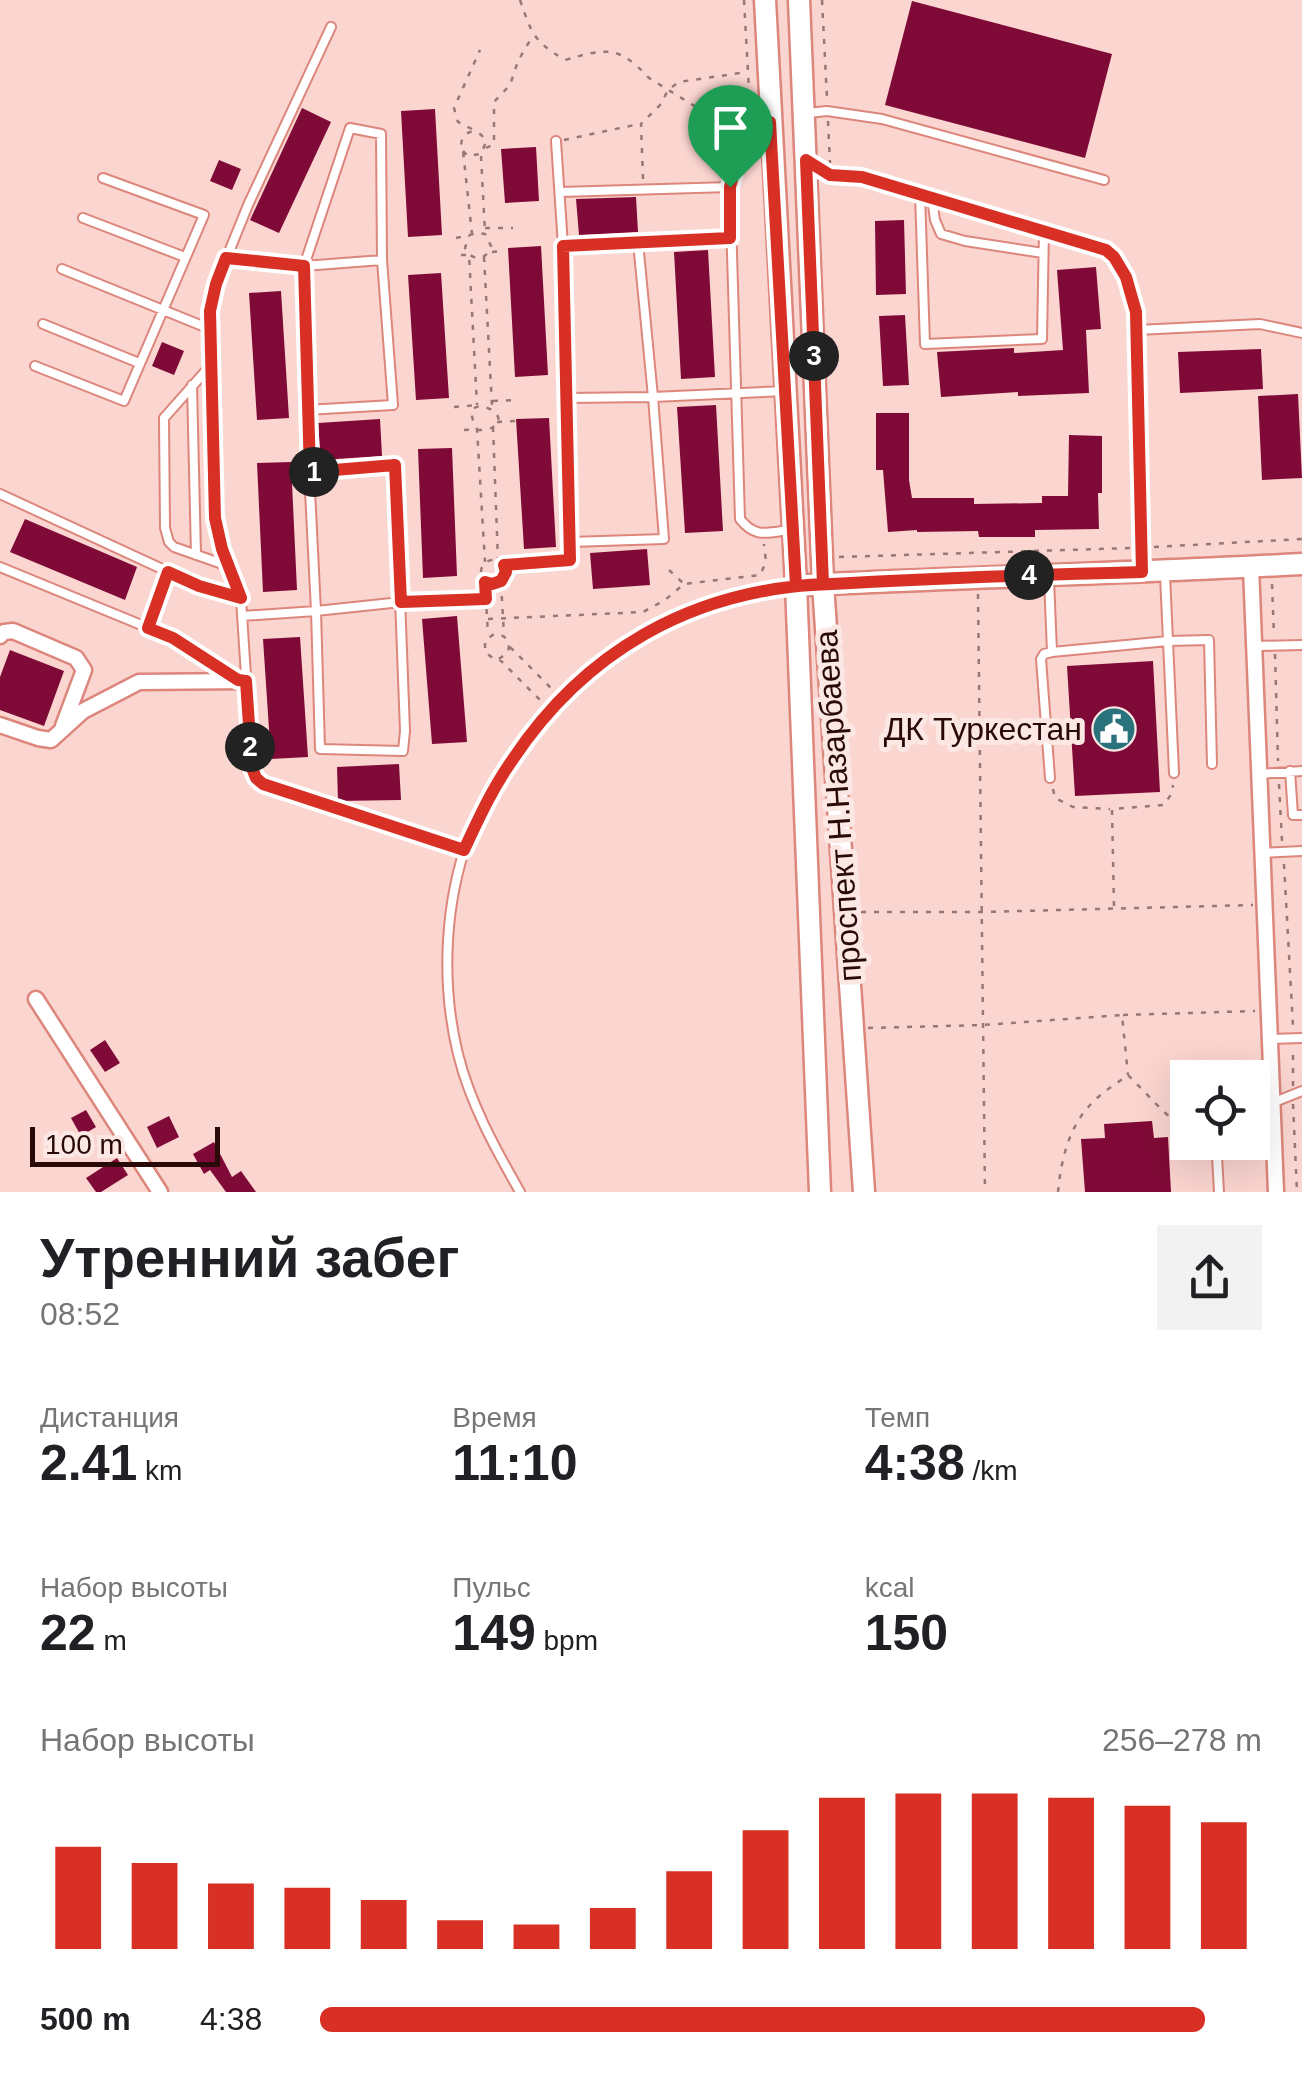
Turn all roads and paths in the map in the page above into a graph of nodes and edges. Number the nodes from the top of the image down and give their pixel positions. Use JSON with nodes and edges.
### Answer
{"nodes":[{"id":1,"x":520,"y":0,"type":"edge"},
{"id":2,"x":744,"y":0,"type":"edge"},
{"id":3,"x":765,"y":0,"type":"edge"},
{"id":4,"x":798,"y":0,"type":"edge"},
{"id":5,"x":822,"y":0,"type":"edge"},
{"id":6,"x":331,"y":27,"type":"dead end"},
{"id":7,"x":533,"y":36,"type":"junction"},
{"id":8,"x":480,"y":50,"type":"dead end"},
{"id":9,"x":748,"y":72,"type":"junction"},
{"id":10,"x":668,"y":90,"type":"junction"},
{"id":11,"x":827,"y":111,"type":"junction"},
{"id":12,"x":803,"y":113,"type":"junction"},
{"id":13,"x":770,"y":122,"type":"junction"},
{"id":14,"x":640,"y":124,"type":"junction"},
{"id":15,"x":476,"y":131,"type":"junction"},
{"id":16,"x":556,"y":141,"type":"joint"},
{"id":17,"x":752,"y":142,"type":"junction"},
{"id":18,"x":485,"y":148,"type":"junction"},
{"id":19,"x":463,"y":152,"type":"junction"},
{"id":20,"x":481,"y":154,"type":"junction"},
{"id":21,"x":806,"y":160,"type":"junction"},
{"id":22,"x":830,"y":175,"type":"junction"},
{"id":23,"x":103,"y":178,"type":"dead end"},
{"id":24,"x":1104,"y":180,"type":"dead end"},
{"id":25,"x":730,"y":187,"type":"junction"},
{"id":26,"x":644,"y":190,"type":"junction"},
{"id":27,"x":560,"y":192,"type":"junction"},
{"id":28,"x":920,"y":194,"type":"junction"},
{"id":29,"x":932,"y":198,"type":"junction"},
{"id":30,"x":84,"y":218,"type":"dead end"},
{"id":31,"x":485,"y":228,"type":"junction"},
{"id":32,"x":512,"y":228,"type":"dead end"},
{"id":33,"x":1044,"y":230,"type":"junction"},
{"id":34,"x":485,"y":234,"type":"junction"},
{"id":35,"x":470,"y":235,"type":"junction"},
{"id":36,"x":456,"y":238,"type":"dead end"},
{"id":37,"x":730,"y":238,"type":"junction"},
{"id":38,"x":638,"y":242,"type":"junction"},
{"id":39,"x":563,"y":246,"type":"junction"},
{"id":40,"x":489,"y":252,"type":"junction"},
{"id":41,"x":505,"y":252,"type":"dead end"},
{"id":42,"x":468,"y":254,"type":"junction"},
{"id":43,"x":1044,"y":254,"type":"junction"},
{"id":44,"x":460,"y":255,"type":"dead end"},
{"id":45,"x":185,"y":257,"type":"junction"},
{"id":46,"x":226,"y":258,"type":"junction"},
{"id":47,"x":484,"y":258,"type":"junction"},
{"id":48,"x":382,"y":260,"type":"junction"},
{"id":49,"x":304,"y":266,"type":"junction"},
{"id":50,"x":62,"y":269,"type":"dead end"},
{"id":51,"x":162,"y":309,"type":"junction"},
{"id":52,"x":43,"y":324,"type":"dead end"},
{"id":53,"x":210,"y":329,"type":"junction"},
{"id":54,"x":1137,"y":330,"type":"junction"},
{"id":55,"x":1302,"y":333,"type":"edge"},
{"id":56,"x":140,"y":363,"type":"junction"},
{"id":57,"x":211,"y":364,"type":"junction"},
{"id":58,"x":35,"y":366,"type":"dead end"},
{"id":59,"x":192,"y":385,"type":"junction"},
{"id":60,"x":786,"y":391,"type":"junction"},
{"id":61,"x":736,"y":394,"type":"junction"},
{"id":62,"x":653,"y":397,"type":"junction"},
{"id":63,"x":566,"y":398,"type":"junction"},
{"id":64,"x":517,"y":400,"type":"dead end"},
{"id":65,"x":492,"y":404,"type":"junction"},
{"id":66,"x":477,"y":406,"type":"junction"},
{"id":67,"x":454,"y":407,"type":"dead end"},
{"id":68,"x":306,"y":410,"type":"junction"},
{"id":69,"x":516,"y":421,"type":"dead end"},
{"id":70,"x":496,"y":422,"type":"junction"},
{"id":71,"x":492,"y":427,"type":"junction"},
{"id":72,"x":477,"y":429,"type":"junction"},
{"id":73,"x":464,"y":430,"type":"dead end"},
{"id":74,"x":310,"y":472,"type":"junction"},
{"id":75,"x":0,"y":494,"type":"edge"},
{"id":76,"x":793,"y":529,"type":"junction"},
{"id":77,"x":763,"y":534,"type":"junction"},
{"id":78,"x":1302,"y":539,"type":"edge"},
{"id":79,"x":570,"y":542,"type":"junction"},
{"id":80,"x":1142,"y":547,"type":"junction"},
{"id":81,"x":196,"y":555,"type":"junction"},
{"id":82,"x":823,"y":558,"type":"junction"},
{"id":83,"x":498,"y":560,"type":"junction"},
{"id":84,"x":570,"y":560,"type":"joint"},
{"id":85,"x":485,"y":562,"type":"junction"},
{"id":86,"x":1302,"y":564,"type":"edge"},
{"id":87,"x":504,"y":565,"type":"junction"},
{"id":88,"x":1261,"y":566,"type":"junction"},
{"id":89,"x":0,"y":567,"type":"edge"},
{"id":90,"x":231,"y":567,"type":"junction"},
{"id":91,"x":669,"y":570,"type":"dead end"},
{"id":92,"x":1164,"y":570,"type":"junction"},
{"id":93,"x":168,"y":572,"type":"junction"},
{"id":94,"x":1142,"y":572,"type":"junction"},
{"id":95,"x":1049,"y":574,"type":"junction"},
{"id":96,"x":978,"y":578,"type":"junction"},
{"id":97,"x":501,"y":581,"type":"junction"},
{"id":98,"x":485,"y":582,"type":"junction"},
{"id":99,"x":684,"y":584,"type":"junction"},
{"id":100,"x":823,"y":584,"type":"junction"},
{"id":101,"x":796,"y":586,"type":"junction"},
{"id":102,"x":241,"y":598,"type":"junction"},
{"id":103,"x":486,"y":599,"type":"junction"},
{"id":104,"x":401,"y":602,"type":"junction"},
{"id":105,"x":316,"y":611,"type":"junction"},
{"id":106,"x":242,"y":616,"type":"junction"},
{"id":107,"x":504,"y":618,"type":"junction"},
{"id":108,"x":488,"y":619,"type":"junction"},
{"id":109,"x":148,"y":628,"type":"junction"},
{"id":110,"x":0,"y":636,"type":"edge"},
{"id":111,"x":488,"y":637,"type":"junction"},
{"id":112,"x":504,"y":637,"type":"junction"},
{"id":113,"x":1168,"y":641,"type":"junction"},
{"id":114,"x":1302,"y":645,"type":"edge"},
{"id":115,"x":1254,"y":646,"type":"junction"},
{"id":116,"x":1275,"y":646,"type":"junction"},
{"id":117,"x":509,"y":647,"type":"junction"},
{"id":118,"x":1052,"y":652,"type":"junction"},
{"id":119,"x":499,"y":659,"type":"junction"},
{"id":120,"x":242,"y":680,"type":"junction"},
{"id":121,"x":562,"y":699,"type":"junction"},
{"id":122,"x":550,"y":710,"type":"junction"},
{"id":123,"x":0,"y":724,"type":"edge"},
{"id":124,"x":63,"y":726,"type":"junction"},
{"id":125,"x":1212,"y":764,"type":"dead end"},
{"id":126,"x":1302,"y":771,"type":"edge"},
{"id":127,"x":1278,"y":772,"type":"junction"},
{"id":128,"x":1290,"y":772,"type":"junction"},
{"id":129,"x":1174,"y":773,"type":"joint"},
{"id":130,"x":1259,"y":774,"type":"junction"},
{"id":131,"x":1050,"y":778,"type":"joint"},
{"id":132,"x":1112,"y":809,"type":"junction"},
{"id":133,"x":1302,"y":815,"type":"edge"},
{"id":134,"x":464,"y":850,"type":"junction"},
{"id":135,"x":1302,"y":851,"type":"edge"},
{"id":136,"x":1283,"y":852,"type":"junction"},
{"id":137,"x":1262,"y":853,"type":"junction"},
{"id":138,"x":1264,"y":905,"type":"junction"},
{"id":139,"x":1114,"y":908,"type":"junction"},
{"id":140,"x":845,"y":912,"type":"junction"},
{"id":141,"x":982,"y":912,"type":"junction"},
{"id":142,"x":36,"y":999,"type":"dead end"},
{"id":143,"x":1268,"y":1010,"type":"junction"},
{"id":144,"x":1122,"y":1015,"type":"junction"},
{"id":145,"x":983,"y":1026,"type":"junction"},
{"id":146,"x":853,"y":1028,"type":"junction"},
{"id":147,"x":1298,"y":1038,"type":"edge"},
{"id":148,"x":1270,"y":1039,"type":"junction"},
{"id":149,"x":1128,"y":1075,"type":"junction"},
{"id":150,"x":1297,"y":1093,"type":"edge"},
{"id":151,"x":1272,"y":1104,"type":"junction"},
{"id":152,"x":1170,"y":1117,"type":"edge"},
{"id":153,"x":1274,"y":1147,"type":"junction"},
{"id":154,"x":160,"y":1192,"type":"edge"},
{"id":155,"x":520,"y":1192,"type":"edge"},
{"id":156,"x":820,"y":1192,"type":"edge"},
{"id":157,"x":864,"y":1192,"type":"edge"},
{"id":158,"x":985,"y":1192,"type":"edge"},
{"id":159,"x":1058,"y":1192,"type":"edge"},
{"id":160,"x":1219,"y":1192,"type":"edge"},
{"id":161,"x":1276,"y":1192,"type":"edge"},
{"id":162,"x":1297,"y":1192,"type":"edge"}],
"edges":[{"from":1,"to":7,"type":"path"},
{"from":2,"to":9,"type":"path"},
{"from":3,"to":13,"type":"main road","name":"проспект Н.Назарбаева"},
{"from":4,"to":12,"type":"main road","name":"проспект Н.Назарбаева"},
{"from":5,"to":11,"type":"path"},
{"from":6,"to":46,"type":"lane"},
{"from":7,"to":10,"type":"path"},
{"from":7,"to":18,"type":"path"},
{"from":8,"to":15,"type":"path"},
{"from":9,"to":10,"type":"path"},
{"from":9,"to":17,"type":"path"},
{"from":10,"to":14,"type":"path"},
{"from":10,"to":17,"type":"path"},
{"from":11,"to":12,"type":"lane"},
{"from":11,"to":22,"type":"path"},
{"from":11,"to":24,"type":"lane"},
{"from":12,"to":21,"type":"main road","name":"проспект Н.Назарбаева"},
{"from":13,"to":17,"type":"lane"},
{"from":13,"to":60,"type":"main road","name":"проспект Н.Назарбаева"},
{"from":14,"to":16,"type":"path"},
{"from":14,"to":26,"type":"path"},
{"from":15,"to":18,"type":"path"},
{"from":15,"to":19,"type":"path"},
{"from":16,"to":27,"type":"lane"},
{"from":17,"to":25,"type":"lane"},
{"from":18,"to":20,"type":"path"},
{"from":19,"to":20,"type":"path"},
{"from":19,"to":35,"type":"path"},
{"from":20,"to":31,"type":"path"},
{"from":21,"to":22,"type":"lane"},
{"from":21,"to":82,"type":"main road","name":"проспект Н.Назарбаева"},
{"from":22,"to":28,"type":"lane"},
{"from":23,"to":45,"type":"lane"},
{"from":25,"to":26,"type":"lane"},
{"from":25,"to":37,"type":"lane"},
{"from":26,"to":27,"type":"lane"},
{"from":27,"to":39,"type":"lane"},
{"from":28,"to":29,"type":"lane"},
{"from":28,"to":43,"type":"lane"},
{"from":29,"to":33,"type":"lane"},
{"from":29,"to":43,"type":"lane"},
{"from":30,"to":45,"type":"lane"},
{"from":31,"to":32,"type":"path"},
{"from":31,"to":34,"type":"path"},
{"from":33,"to":43,"type":"lane"},
{"from":33,"to":54,"type":"lane"},
{"from":34,"to":35,"type":"path"},
{"from":34,"to":40,"type":"path"},
{"from":35,"to":36,"type":"path"},
{"from":35,"to":42,"type":"path"},
{"from":37,"to":38,"type":"path"},
{"from":37,"to":61,"type":"lane"},
{"from":38,"to":39,"type":"lane"},
{"from":38,"to":62,"type":"lane"},
{"from":39,"to":63,"type":"lane"},
{"from":40,"to":41,"type":"path"},
{"from":40,"to":47,"type":"path"},
{"from":42,"to":44,"type":"path"},
{"from":42,"to":47,"type":"path"},
{"from":42,"to":66,"type":"path"},
{"from":45,"to":51,"type":"lane"},
{"from":46,"to":49,"type":"lane"},
{"from":46,"to":53,"type":"lane"},
{"from":47,"to":65,"type":"path"},
{"from":48,"to":49,"type":"lane"},
{"from":48,"to":49,"type":"lane"},
{"from":48,"to":68,"type":"lane"},
{"from":49,"to":68,"type":"lane"},
{"from":50,"to":51,"type":"lane"},
{"from":51,"to":53,"type":"lane"},
{"from":51,"to":56,"type":"lane"},
{"from":52,"to":56,"type":"lane"},
{"from":53,"to":57,"type":"lane"},
{"from":54,"to":55,"type":"lane"},
{"from":54,"to":80,"type":"lane"},
{"from":56,"to":58,"type":"lane"},
{"from":57,"to":59,"type":"lane"},
{"from":57,"to":90,"type":"lane"},
{"from":59,"to":81,"type":"lane"},
{"from":59,"to":81,"type":"lane"},
{"from":60,"to":61,"type":"lane"},
{"from":60,"to":76,"type":"main road","name":"проспект Н.Назарбаева"},
{"from":61,"to":62,"type":"lane"},
{"from":61,"to":77,"type":"lane"},
{"from":62,"to":63,"type":"lane"},
{"from":62,"to":79,"type":"lane"},
{"from":63,"to":79,"type":"lane"},
{"from":64,"to":65,"type":"path"},
{"from":65,"to":66,"type":"path"},
{"from":65,"to":70,"type":"path"},
{"from":66,"to":67,"type":"path"},
{"from":66,"to":72,"type":"path"},
{"from":68,"to":74,"type":"lane"},
{"from":69,"to":70,"type":"path"},
{"from":70,"to":71,"type":"path"},
{"from":71,"to":72,"type":"path"},
{"from":71,"to":83,"type":"path"},
{"from":72,"to":73,"type":"path"},
{"from":72,"to":85,"type":"path"},
{"from":74,"to":104,"type":"lane"},
{"from":74,"to":105,"type":"lane"},
{"from":75,"to":93,"type":"lane"},
{"from":76,"to":77,"type":"lane"},
{"from":76,"to":101,"type":"main road","name":"проспект Н.Назарбаева"},
{"from":77,"to":99,"type":"path"},
{"from":78,"to":80,"type":"path"},
{"from":79,"to":84,"type":"lane"},
{"from":80,"to":82,"type":"path"},
{"from":80,"to":94,"type":"lane"},
{"from":81,"to":90,"type":"lane"},
{"from":82,"to":100,"type":"main road","name":"проспект Н.Назарбаева"},
{"from":83,"to":85,"type":"path"},
{"from":83,"to":87,"type":"path"},
{"from":84,"to":87,"type":"path"},
{"from":85,"to":98,"type":"path"},
{"from":86,"to":88,"type":"main road"},
{"from":87,"to":97,"type":"path"},
{"from":88,"to":92,"type":"main road"},
{"from":88,"to":115,"type":"street"},
{"from":88,"to":116,"type":"path"},
{"from":89,"to":109,"type":"lane"},
{"from":90,"to":102,"type":"lane"},
{"from":91,"to":99,"type":"path"},
{"from":92,"to":94,"type":"main road"},
{"from":92,"to":113,"type":"lane"},
{"from":93,"to":102,"type":"lane"},
{"from":93,"to":109,"type":"lane"},
{"from":94,"to":95,"type":"main road"},
{"from":95,"to":96,"type":"main road"},
{"from":95,"to":118,"type":"lane"},
{"from":96,"to":100,"type":"main road"},
{"from":96,"to":141,"type":"path"},
{"from":97,"to":98,"type":"path"},
{"from":97,"to":107,"type":"path"},
{"from":98,"to":103,"type":"path"},
{"from":99,"to":107,"type":"path"},
{"from":100,"to":101,"type":"main road"},
{"from":100,"to":140,"type":"main road","name":"проспект Н.Назарбаева"},
{"from":101,"to":121,"type":"lane"},
{"from":101,"to":156,"type":"main road","name":"проспект Н.Назарбаева"},
{"from":102,"to":106,"type":"lane"},
{"from":103,"to":104,"type":"path"},
{"from":103,"to":108,"type":"path"},
{"from":104,"to":105,"type":"lane"},
{"from":104,"to":105,"type":"lane"},
{"from":105,"to":106,"type":"lane"},
{"from":106,"to":120,"type":"lane"},
{"from":107,"to":108,"type":"path"},
{"from":107,"to":112,"type":"path"},
{"from":108,"to":111,"type":"path"},
{"from":109,"to":120,"type":"lane"},
{"from":110,"to":124,"type":"street"},
{"from":111,"to":112,"type":"path"},
{"from":111,"to":119,"type":"path"},
{"from":112,"to":117,"type":"path"},
{"from":113,"to":118,"type":"lane"},
{"from":113,"to":125,"type":"lane"},
{"from":113,"to":129,"type":"lane"},
{"from":114,"to":116,"type":"lane"},
{"from":115,"to":116,"type":"lane"},
{"from":115,"to":130,"type":"street"},
{"from":116,"to":127,"type":"path"},
{"from":117,"to":119,"type":"path"},
{"from":117,"to":121,"type":"path"},
{"from":118,"to":131,"type":"lane"},
{"from":119,"to":122,"type":"path"},
{"from":120,"to":124,"type":"street"},
{"from":120,"to":134,"type":"lane"},
{"from":121,"to":122,"type":"lane"},
{"from":122,"to":134,"type":"lane"},
{"from":123,"to":124,"type":"street"},
{"from":126,"to":128,"type":"lane"},
{"from":127,"to":128,"type":"lane"},
{"from":127,"to":130,"type":"lane"},
{"from":127,"to":136,"type":"path"},
{"from":128,"to":133,"type":"lane"},
{"from":129,"to":132,"type":"path"},
{"from":130,"to":137,"type":"street"},
{"from":131,"to":132,"type":"path"},
{"from":132,"to":139,"type":"path"},
{"from":134,"to":155,"type":"lane"},
{"from":135,"to":136,"type":"lane"},
{"from":136,"to":137,"type":"lane"},
{"from":136,"to":147,"type":"path"},
{"from":137,"to":138,"type":"street"},
{"from":138,"to":139,"type":"path"},
{"from":138,"to":143,"type":"street"},
{"from":139,"to":141,"type":"path"},
{"from":140,"to":141,"type":"path"},
{"from":140,"to":146,"type":"main road","name":"проспект Н.Назарбаева"},
{"from":141,"to":145,"type":"path"},
{"from":142,"to":154,"type":"street"},
{"from":143,"to":144,"type":"path"},
{"from":143,"to":148,"type":"street"},
{"from":144,"to":145,"type":"path"},
{"from":144,"to":149,"type":"path"},
{"from":145,"to":146,"type":"path"},
{"from":145,"to":158,"type":"path"},
{"from":146,"to":157,"type":"main road","name":"проспект Н.Назарбаева"},
{"from":147,"to":148,"type":"lane"},
{"from":147,"to":150,"type":"path"},
{"from":148,"to":151,"type":"street"},
{"from":149,"to":152,"type":"path"},
{"from":149,"to":159,"type":"path"},
{"from":150,"to":151,"type":"lane"},
{"from":150,"to":162,"type":"path"},
{"from":151,"to":153,"type":"street"},
{"from":153,"to":160,"type":"lane"},
{"from":153,"to":161,"type":"street"}]}
